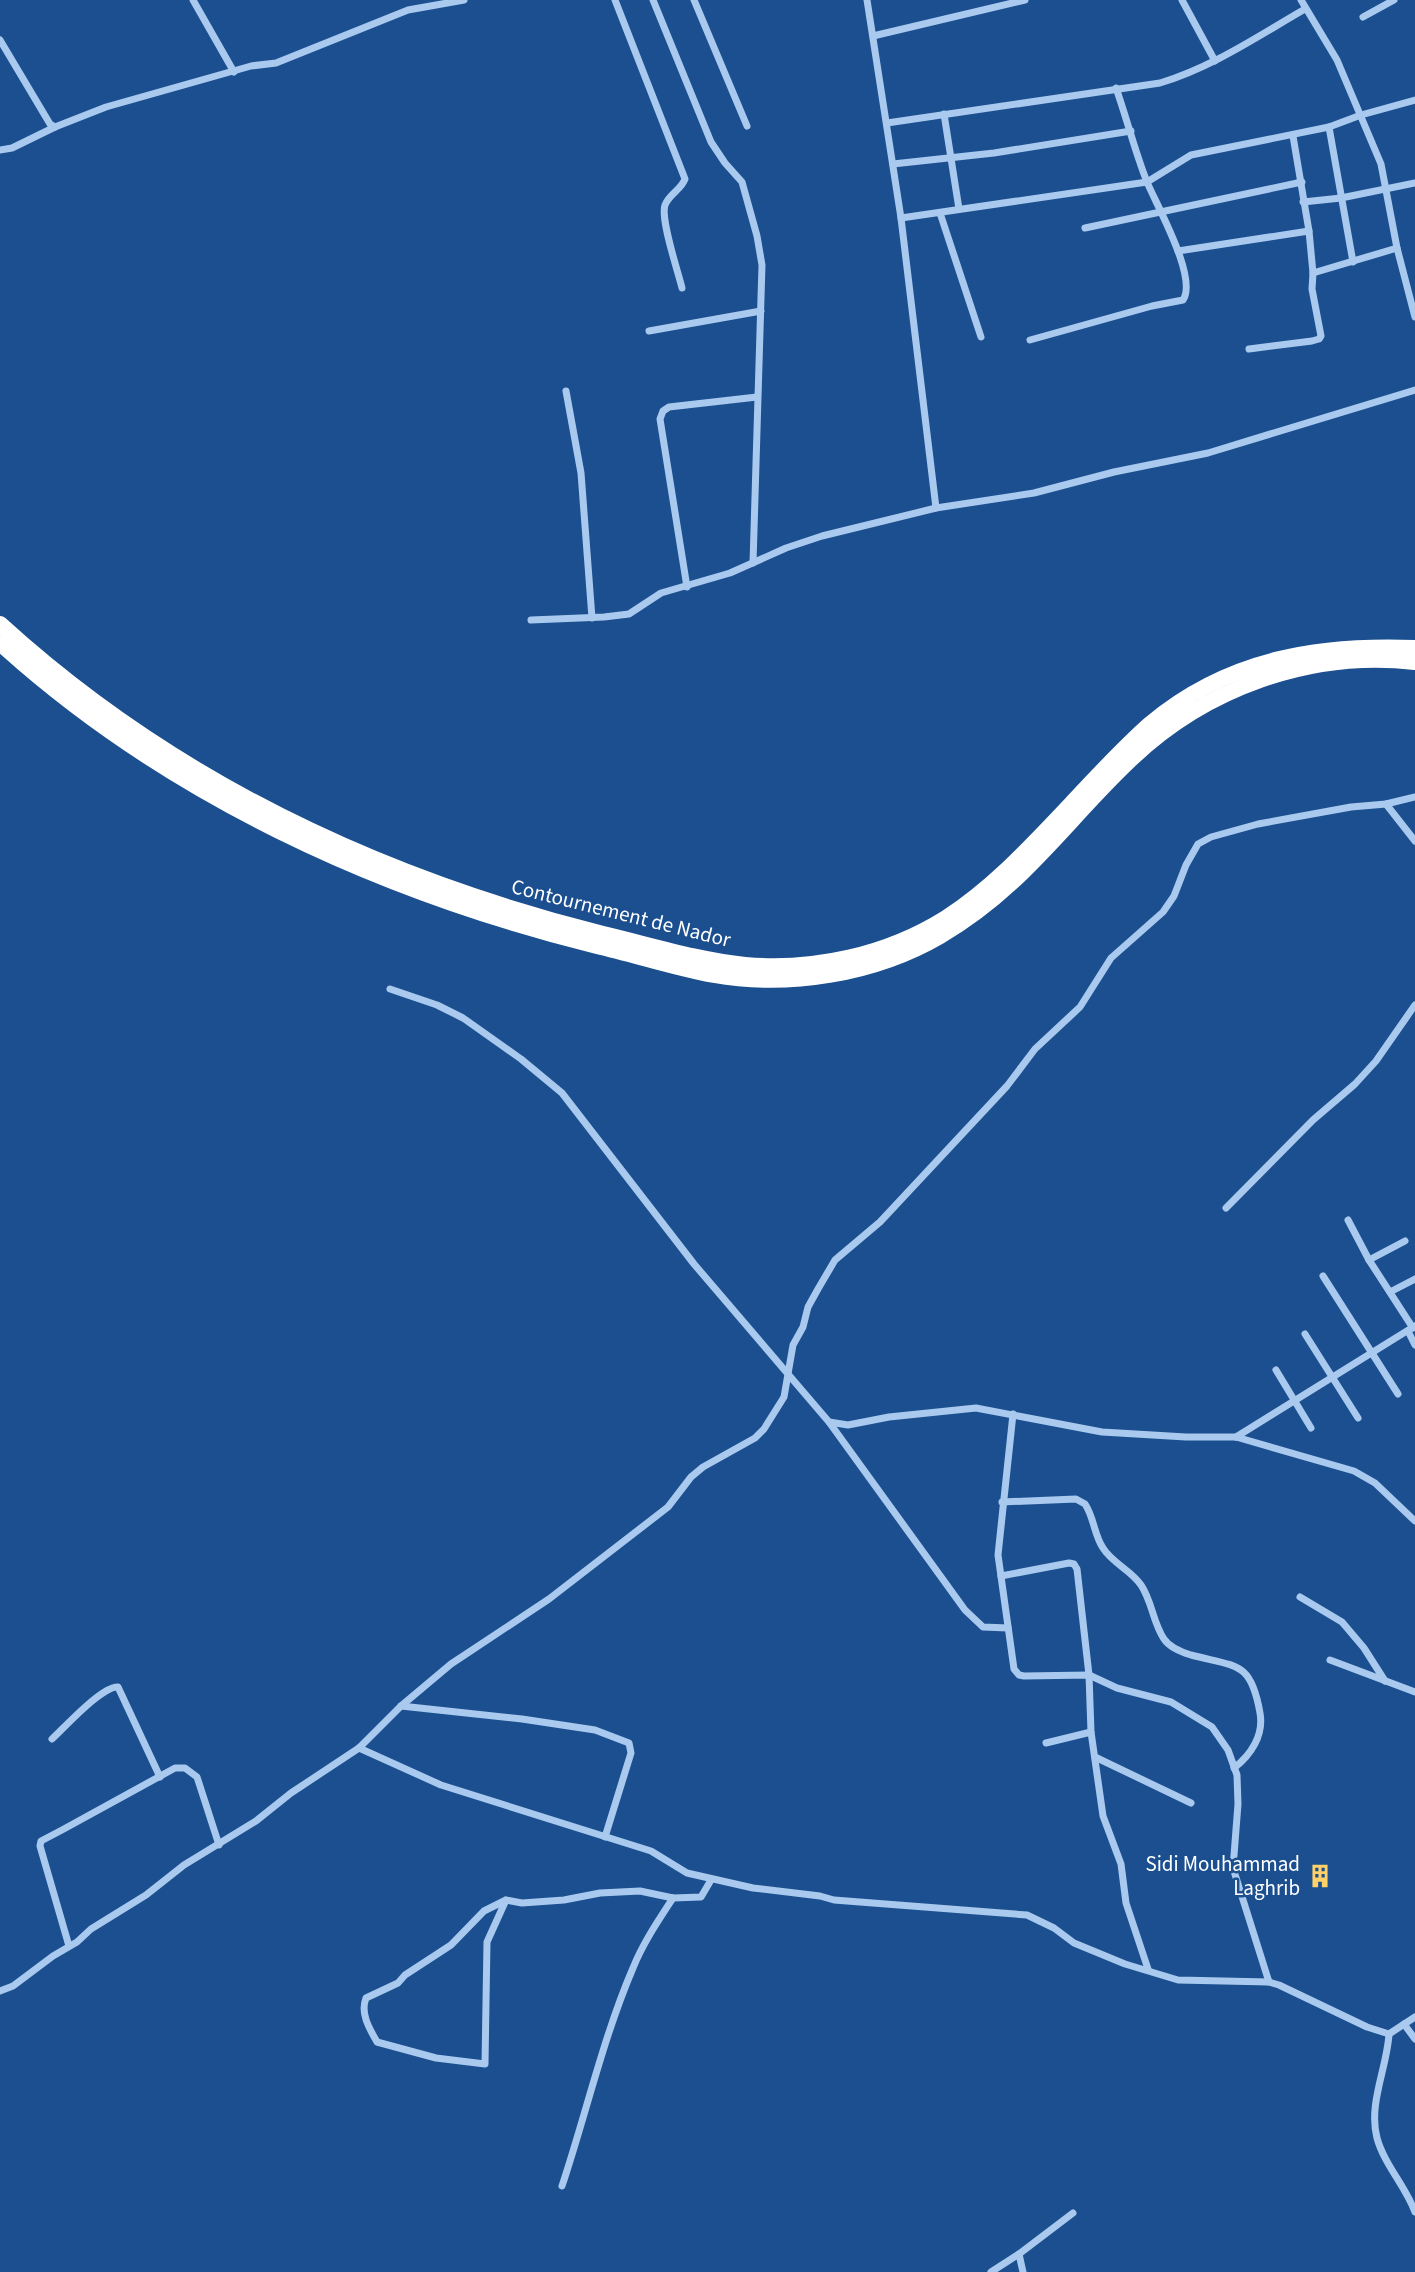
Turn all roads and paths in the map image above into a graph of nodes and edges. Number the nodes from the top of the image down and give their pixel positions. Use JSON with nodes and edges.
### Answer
{"nodes":[{"id":1,"x":193,"y":0,"type":"edge"},
{"id":2,"x":406,"y":0,"type":"edge"},
{"id":3,"x":464,"y":0,"type":"edge"},
{"id":4,"x":615,"y":0,"type":"edge"},
{"id":5,"x":653,"y":0,"type":"edge"},
{"id":6,"x":694,"y":0,"type":"edge"},
{"id":7,"x":867,"y":0,"type":"edge"},
{"id":8,"x":1025,"y":0,"type":"edge"},
{"id":9,"x":1182,"y":0,"type":"edge"},
{"id":10,"x":1301,"y":0,"type":"edge"},
{"id":11,"x":1394,"y":0,"type":"edge"},
{"id":12,"x":1305,"y":9,"type":"junction"},
{"id":13,"x":408,"y":10,"type":"junction"},
{"id":14,"x":1363,"y":17,"type":"dead end"},
{"id":15,"x":873,"y":36,"type":"junction"},
{"id":16,"x":0,"y":40,"type":"edge"},
{"id":17,"x":1215,"y":61,"type":"junction"},
{"id":18,"x":234,"y":72,"type":"junction"},
{"id":19,"x":1116,"y":88,"type":"junction"},
{"id":20,"x":1415,"y":100,"type":"edge"},
{"id":21,"x":944,"y":114,"type":"junction"},
{"id":22,"x":1361,"y":115,"type":"junction"},
{"id":23,"x":887,"y":124,"type":"junction"},
{"id":24,"x":747,"y":126,"type":"dead end"},
{"id":25,"x":55,"y":127,"type":"junction"},
{"id":26,"x":1329,"y":127,"type":"junction"},
{"id":27,"x":1131,"y":131,"type":"junction"},
{"id":28,"x":1293,"y":136,"type":"junction"},
{"id":29,"x":0,"y":150,"type":"edge"},
{"id":30,"x":951,"y":156,"type":"junction"},
{"id":31,"x":893,"y":163,"type":"junction"},
{"id":32,"x":1147,"y":182,"type":"junction"},
{"id":33,"x":1302,"y":182,"type":"junction"},
{"id":34,"x":1415,"y":183,"type":"edge"},
{"id":35,"x":1386,"y":187,"type":"junction"},
{"id":36,"x":1341,"y":198,"type":"junction"},
{"id":37,"x":1303,"y":202,"type":"junction"},
{"id":38,"x":959,"y":209,"type":"junction"},
{"id":39,"x":1162,"y":211,"type":"junction"},
{"id":40,"x":940,"y":213,"type":"junction"},
{"id":41,"x":901,"y":218,"type":"junction"},
{"id":42,"x":1086,"y":228,"type":"dead end"},
{"id":43,"x":1309,"y":231,"type":"junction"},
{"id":44,"x":1397,"y":248,"type":"junction"},
{"id":45,"x":1178,"y":251,"type":"junction"},
{"id":46,"x":1353,"y":262,"type":"junction"},
{"id":47,"x":1313,"y":273,"type":"junction"},
{"id":48,"x":682,"y":288,"type":"dead end"},
{"id":49,"x":761,"y":311,"type":"junction"},
{"id":50,"x":1415,"y":317,"type":"edge"},
{"id":51,"x":649,"y":331,"type":"dead end"},
{"id":52,"x":981,"y":337,"type":"dead end"},
{"id":53,"x":1030,"y":340,"type":"dead end"},
{"id":54,"x":1248,"y":349,"type":"dead end"},
{"id":55,"x":1415,"y":390,"type":"edge"},
{"id":56,"x":566,"y":391,"type":"dead end"},
{"id":57,"x":757,"y":397,"type":"junction"},
{"id":58,"x":936,"y":508,"type":"junction"},
{"id":59,"x":753,"y":563,"type":"junction"},
{"id":60,"x":687,"y":587,"type":"junction"},
{"id":61,"x":593,"y":618,"type":"junction"},
{"id":62,"x":531,"y":620,"type":"dead end"},
{"id":63,"x":0,"y":624,"type":"edge"},
{"id":64,"x":0,"y":643,"type":"edge"},
{"id":65,"x":1415,"y":648,"type":"edge"},
{"id":66,"x":1415,"y":662,"type":"edge"},
{"id":67,"x":1415,"y":797,"type":"edge"},
{"id":68,"x":1386,"y":804,"type":"junction"},
{"id":69,"x":1415,"y":841,"type":"edge"},
{"id":70,"x":390,"y":989,"type":"dead end"},
{"id":71,"x":1415,"y":1005,"type":"edge"},
{"id":72,"x":1226,"y":1208,"type":"dead end"},
{"id":73,"x":1348,"y":1220,"type":"dead end"},
{"id":74,"x":1405,"y":1241,"type":"dead end"},
{"id":75,"x":1369,"y":1260,"type":"junction"},
{"id":76,"x":1323,"y":1276,"type":"dead end"},
{"id":77,"x":1415,"y":1279,"type":"edge"},
{"id":78,"x":1390,"y":1292,"type":"junction"},
{"id":79,"x":1412,"y":1328,"type":"edge"},
{"id":80,"x":1305,"y":1334,"type":"dead end"},
{"id":81,"x":1415,"y":1345,"type":"edge"},
{"id":82,"x":1372,"y":1353,"type":"junction"},
{"id":83,"x":1276,"y":1370,"type":"dead end"},
{"id":84,"x":788,"y":1373,"type":"junction"},
{"id":85,"x":1332,"y":1376,"type":"junction"},
{"id":86,"x":1398,"y":1394,"type":"dead end"},
{"id":87,"x":1294,"y":1400,"type":"junction"},
{"id":88,"x":1013,"y":1414,"type":"junction"},
{"id":89,"x":1358,"y":1418,"type":"dead end"},
{"id":90,"x":829,"y":1422,"type":"junction"},
{"id":91,"x":1311,"y":1427,"type":"dead end"},
{"id":92,"x":1236,"y":1437,"type":"junction"},
{"id":93,"x":1002,"y":1502,"type":"junction"},
{"id":94,"x":1415,"y":1521,"type":"edge"},
{"id":95,"x":1001,"y":1576,"type":"junction"},
{"id":96,"x":1300,"y":1597,"type":"dead end"},
{"id":97,"x":1008,"y":1628,"type":"junction"},
{"id":98,"x":1330,"y":1660,"type":"dead end"},
{"id":99,"x":1089,"y":1675,"type":"junction"},
{"id":100,"x":1385,"y":1681,"type":"junction"},
{"id":101,"x":1415,"y":1692,"type":"edge"},
{"id":102,"x":401,"y":1706,"type":"junction"},
{"id":103,"x":1091,"y":1732,"type":"junction"},
{"id":104,"x":52,"y":1739,"type":"dead end"},
{"id":105,"x":1046,"y":1744,"type":"dead end"},
{"id":106,"x":359,"y":1748,"type":"junction"},
{"id":107,"x":1095,"y":1757,"type":"junction"},
{"id":108,"x":1234,"y":1768,"type":"junction"},
{"id":109,"x":160,"y":1777,"type":"junction"},
{"id":110,"x":1191,"y":1804,"type":"dead end"},
{"id":111,"x":606,"y":1837,"type":"junction"},
{"id":112,"x":219,"y":1845,"type":"junction"},
{"id":113,"x":711,"y":1880,"type":"junction"},
{"id":114,"x":673,"y":1898,"type":"junction"},
{"id":115,"x":506,"y":1900,"type":"junction"},
{"id":116,"x":69,"y":1946,"type":"junction"},
{"id":117,"x":1148,"y":1969,"type":"junction"},
{"id":118,"x":1269,"y":1982,"type":"junction"},
{"id":119,"x":0,"y":1991,"type":"edge"},
{"id":120,"x":1415,"y":2017,"type":"edge"},
{"id":121,"x":1404,"y":2024,"type":"junction"},
{"id":122,"x":1389,"y":2034,"type":"junction"},
{"id":123,"x":1415,"y":2039,"type":"edge"},
{"id":124,"x":562,"y":2186,"type":"dead end"},
{"id":125,"x":1415,"y":2212,"type":"edge"},
{"id":126,"x":1073,"y":2213,"type":"dead end"},
{"id":127,"x":1019,"y":2254,"type":"junction"},
{"id":128,"x":991,"y":2272,"type":"edge"},
{"id":129,"x":1023,"y":2272,"type":"edge"}],
"edges":[{"from":1,"to":18,"type":"street"},
{"from":2,"to":13,"type":"street"},
{"from":3,"to":13,"type":"street"},
{"from":4,"to":48,"type":"street"},
{"from":5,"to":49,"type":"street"},
{"from":6,"to":24,"type":"street"},
{"from":7,"to":15,"type":"street"},
{"from":8,"to":15,"type":"street"},
{"from":9,"to":17,"type":"street"},
{"from":10,"to":12,"type":"street"},
{"from":11,"to":14,"type":"street"},
{"from":12,"to":17,"type":"street"},
{"from":12,"to":22,"type":"street"},
{"from":13,"to":18,"type":"street"},
{"from":15,"to":23,"type":"street"},
{"from":16,"to":25,"type":"street"},
{"from":17,"to":19,"type":"street"},
{"from":18,"to":25,"type":"street"},
{"from":19,"to":21,"type":"street"},
{"from":19,"to":27,"type":"street"},
{"from":20,"to":22,"type":"street"},
{"from":21,"to":23,"type":"street"},
{"from":21,"to":30,"type":"street"},
{"from":22,"to":26,"type":"street"},
{"from":22,"to":35,"type":"street"},
{"from":23,"to":31,"type":"street"},
{"from":25,"to":29,"type":"street"},
{"from":26,"to":28,"type":"street"},
{"from":26,"to":36,"type":"street"},
{"from":27,"to":30,"type":"street"},
{"from":27,"to":32,"type":"street"},
{"from":28,"to":32,"type":"street"},
{"from":28,"to":33,"type":"street"},
{"from":30,"to":31,"type":"street"},
{"from":30,"to":38,"type":"street"},
{"from":31,"to":41,"type":"street"},
{"from":32,"to":38,"type":"street"},
{"from":32,"to":39,"type":"street"},
{"from":33,"to":37,"type":"street"},
{"from":33,"to":39,"type":"street"},
{"from":34,"to":35,"type":"street"},
{"from":35,"to":36,"type":"street"},
{"from":35,"to":44,"type":"street"},
{"from":36,"to":37,"type":"street"},
{"from":36,"to":46,"type":"street"},
{"from":37,"to":43,"type":"street"},
{"from":38,"to":40,"type":"street"},
{"from":39,"to":42,"type":"street"},
{"from":39,"to":45,"type":"street"},
{"from":40,"to":41,"type":"street"},
{"from":40,"to":52,"type":"street"},
{"from":41,"to":58,"type":"street"},
{"from":43,"to":45,"type":"street"},
{"from":43,"to":47,"type":"street"},
{"from":44,"to":46,"type":"street"},
{"from":44,"to":50,"type":"street"},
{"from":45,"to":53,"type":"street"},
{"from":46,"to":47,"type":"street"},
{"from":47,"to":54,"type":"street"},
{"from":49,"to":51,"type":"street"},
{"from":49,"to":57,"type":"street"},
{"from":55,"to":58,"type":"street"},
{"from":56,"to":61,"type":"street"},
{"from":57,"to":59,"type":"street"},
{"from":57,"to":60,"type":"street"},
{"from":58,"to":59,"type":"street"},
{"from":59,"to":60,"type":"street"},
{"from":60,"to":61,"type":"street"},
{"from":61,"to":62,"type":"street"},
{"from":63,"to":65,"type":"highway","name":"Contournement de Nador"},
{"from":64,"to":66,"type":"highway","name":"Contournement de Nador"},
{"from":67,"to":68,"type":"street"},
{"from":68,"to":69,"type":"street"},
{"from":68,"to":84,"type":"street"},
{"from":70,"to":84,"type":"street"},
{"from":71,"to":72,"type":"street"},
{"from":73,"to":75,"type":"street"},
{"from":74,"to":75,"type":"street"},
{"from":75,"to":78,"type":"street"},
{"from":76,"to":82,"type":"street"},
{"from":77,"to":78,"type":"street"},
{"from":78,"to":79,"type":"street"},
{"from":79,"to":81,"type":"street"},
{"from":79,"to":82,"type":"street"},
{"from":80,"to":85,"type":"street"},
{"from":82,"to":85,"type":"street"},
{"from":82,"to":86,"type":"street"},
{"from":83,"to":87,"type":"street"},
{"from":84,"to":90,"type":"street"},
{"from":84,"to":102,"type":"street"},
{"from":85,"to":87,"type":"street"},
{"from":85,"to":89,"type":"street"},
{"from":87,"to":91,"type":"street"},
{"from":87,"to":92,"type":"street"},
{"from":88,"to":90,"type":"street"},
{"from":88,"to":92,"type":"street"},
{"from":88,"to":93,"type":"street"},
{"from":90,"to":97,"type":"street"},
{"from":92,"to":94,"type":"street"},
{"from":93,"to":95,"type":"street"},
{"from":93,"to":108,"type":"street"},
{"from":95,"to":97,"type":"street"},
{"from":95,"to":99,"type":"street"},
{"from":96,"to":100,"type":"street"},
{"from":97,"to":99,"type":"street"},
{"from":98,"to":100,"type":"street"},
{"from":99,"to":103,"type":"street"},
{"from":99,"to":108,"type":"street"},
{"from":100,"to":101,"type":"street"},
{"from":102,"to":106,"type":"street"},
{"from":102,"to":111,"type":"street"},
{"from":103,"to":105,"type":"street"},
{"from":103,"to":107,"type":"street"},
{"from":104,"to":109,"type":"street"},
{"from":106,"to":111,"type":"street"},
{"from":106,"to":112,"type":"street"},
{"from":107,"to":110,"type":"street"},
{"from":107,"to":117,"type":"street"},
{"from":108,"to":118,"type":"street"},
{"from":109,"to":112,"type":"street"},
{"from":109,"to":116,"type":"street"},
{"from":111,"to":113,"type":"street"},
{"from":112,"to":116,"type":"street"},
{"from":113,"to":114,"type":"street"},
{"from":113,"to":117,"type":"street"},
{"from":114,"to":115,"type":"street"},
{"from":114,"to":124,"type":"street"},
{"from":115,"to":115,"type":"street"},
{"from":116,"to":119,"type":"street"},
{"from":117,"to":118,"type":"street"},
{"from":118,"to":122,"type":"street"},
{"from":120,"to":121,"type":"street"},
{"from":121,"to":122,"type":"street"},
{"from":121,"to":123,"type":"street"},
{"from":122,"to":125,"type":"street"},
{"from":126,"to":127,"type":"street"},
{"from":127,"to":128,"type":"street"},
{"from":127,"to":129,"type":"street"}]}
